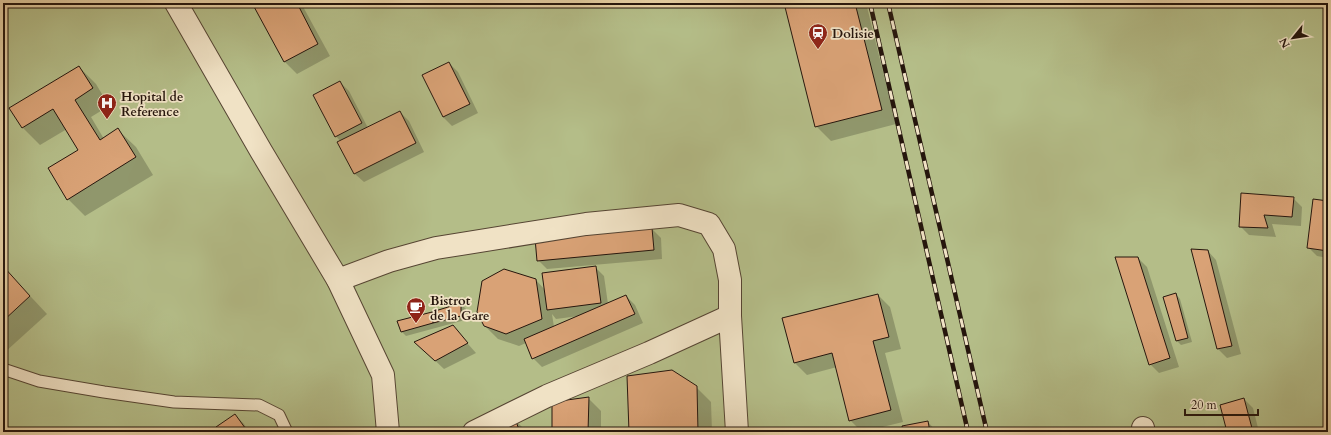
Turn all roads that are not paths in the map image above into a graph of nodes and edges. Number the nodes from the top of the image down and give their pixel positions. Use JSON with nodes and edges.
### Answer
{"nodes":[{"id":1,"x":176,"y":3,"type":"edge"},
{"id":2,"x":338,"y":280,"type":"junction"},
{"id":3,"x":730,"y":316,"type":"junction"},
{"id":4,"x":3,"y":369,"type":"edge"},
{"id":5,"x":287,"y":432,"type":"edge"},
{"id":6,"x":388,"y":432,"type":"edge"},
{"id":7,"x":474,"y":432,"type":"edge"},
{"id":8,"x":737,"y":432,"type":"edge"}],
"edges":[{"from":1,"to":2,"type":"street"},
{"from":2,"to":3,"type":"street"},
{"from":2,"to":6,"type":"street"},
{"from":3,"to":7,"type":"street"},
{"from":3,"to":8,"type":"street"},
{"from":4,"to":5,"type":"lane"}]}
